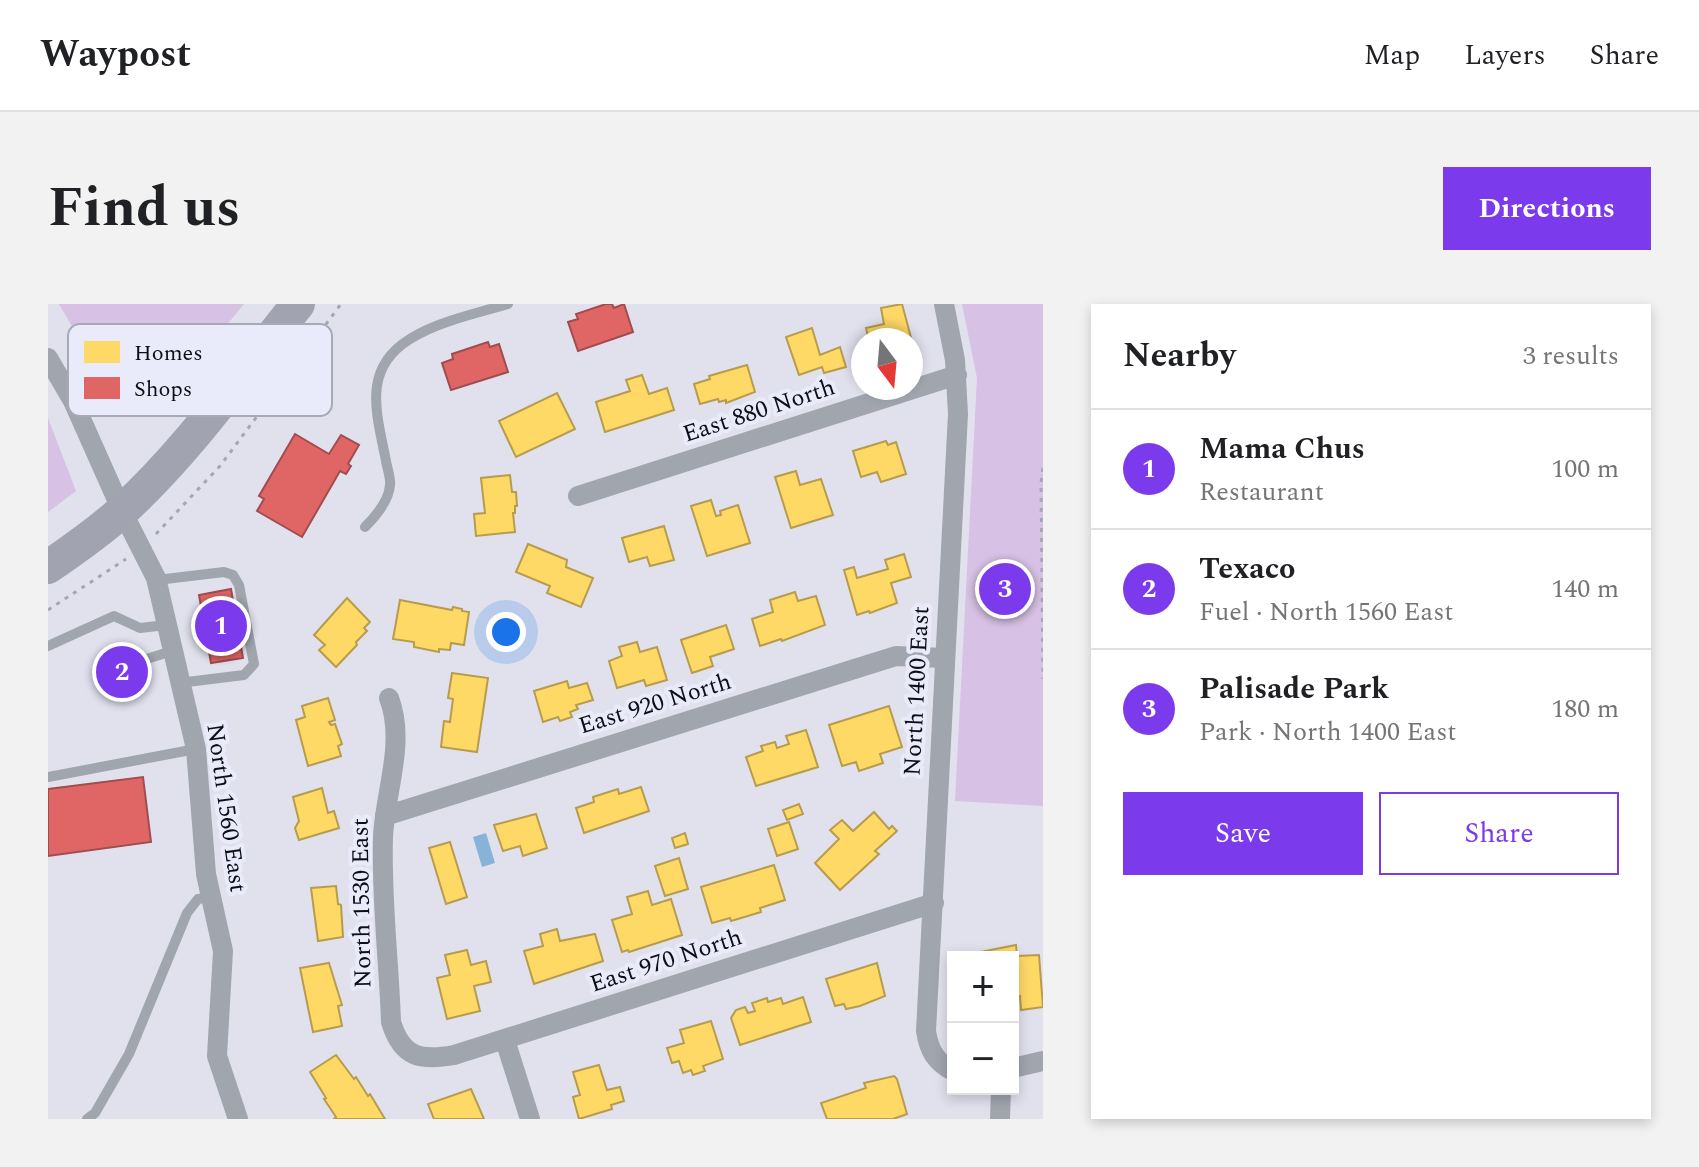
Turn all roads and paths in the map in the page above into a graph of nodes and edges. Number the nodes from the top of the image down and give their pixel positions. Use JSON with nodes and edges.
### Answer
{"nodes":[{"id":1,"x":298,"y":304,"type":"edge"},
{"id":2,"x":341,"y":304,"type":"edge"},
{"id":3,"x":508,"y":304,"type":"edge"},
{"id":4,"x":944,"y":304,"type":"edge"},
{"id":5,"x":282,"y":324,"type":"edge"},
{"id":6,"x":326,"y":324,"type":"edge"},
{"id":7,"x":48,"y":358,"type":"edge"},
{"id":8,"x":957,"y":375,"type":"junction"},
{"id":9,"x":68,"y":392,"type":"edge"},
{"id":10,"x":80,"y":416,"type":"edge"},
{"id":11,"x":210,"y":416,"type":"edge"},
{"id":12,"x":257,"y":416,"type":"edge"},
{"id":13,"x":1043,"y":468,"type":"edge"},
{"id":14,"x":578,"y":496,"type":"dead end"},
{"id":15,"x":122,"y":511,"type":"junction"},
{"id":16,"x":168,"y":523,"type":"dead end"},
{"id":17,"x":365,"y":527,"type":"dead end"},
{"id":18,"x":48,"y":567,"type":"edge"},
{"id":19,"x":108,"y":571,"type":"dead end"},
{"id":20,"x":157,"y":580,"type":"junction"},
{"id":21,"x":48,"y":610,"type":"edge"},
{"id":22,"x":166,"y":625,"type":"junction"},
{"id":23,"x":48,"y":646,"type":"edge"},
{"id":24,"x":172,"y":651,"type":"junction"},
{"id":25,"x":944,"y":658,"type":"junction"},
{"id":26,"x":121,"y":667,"type":"dead end"},
{"id":27,"x":1043,"y":679,"type":"edge"},
{"id":28,"x":179,"y":683,"type":"junction"},
{"id":29,"x":389,"y":698,"type":"dead end"},
{"id":30,"x":196,"y":749,"type":"junction"},
{"id":31,"x":48,"y":777,"type":"edge"},
{"id":32,"x":385,"y":816,"type":"junction"},
{"id":33,"x":211,"y":897,"type":"junction"},
{"id":34,"x":934,"y":903,"type":"junction"},
{"id":35,"x":505,"y":1040,"type":"junction"},
{"id":36,"x":413,"y":1054,"type":"joint"},
{"id":37,"x":1043,"y":1061,"type":"edge"},
{"id":38,"x":947,"y":1067,"type":"edge"},
{"id":39,"x":1019,"y":1067,"type":"edge"},
{"id":40,"x":1001,"y":1095,"type":"edge"},
{"id":41,"x":87,"y":1119,"type":"edge"},
{"id":42,"x":238,"y":1119,"type":"edge"},
{"id":43,"x":530,"y":1119,"type":"edge"},
{"id":44,"x":1000,"y":1119,"type":"edge"}],
"edges":[{"from":1,"to":5,"type":"highway"},
{"from":2,"to":6,"type":"path"},
{"from":3,"to":17,"type":"lane"},
{"from":4,"to":8,"type":"street","name":"North 1400 East"},
{"from":7,"to":9,"type":"street","name":"North 1560 East"},
{"from":8,"to":14,"type":"street","name":"East 880 North"},
{"from":8,"to":25,"type":"street","name":"North 1400 East"},
{"from":10,"to":15,"type":"street","name":"North 1560 East"},
{"from":11,"to":15,"type":"highway"},
{"from":12,"to":16,"type":"path"},
{"from":13,"to":27,"type":"path"},
{"from":15,"to":18,"type":"highway"},
{"from":15,"to":20,"type":"street","name":"North 1560 East"},
{"from":19,"to":21,"type":"path"},
{"from":20,"to":22,"type":"street","name":"North 1560 East"},
{"from":20,"to":28,"type":"lane"},
{"from":22,"to":23,"type":"lane"},
{"from":22,"to":24,"type":"street","name":"North 1560 East"},
{"from":24,"to":26,"type":"lane"},
{"from":24,"to":28,"type":"street","name":"North 1560 East"},
{"from":25,"to":32,"type":"street","name":"East 920 North"},
{"from":25,"to":34,"type":"street","name":"North 1400 East"},
{"from":28,"to":30,"type":"street","name":"North 1560 East"},
{"from":29,"to":32,"type":"street","name":"North 1530 East"},
{"from":30,"to":31,"type":"lane"},
{"from":30,"to":33,"type":"street","name":"North 1560 East"},
{"from":32,"to":36,"type":"street","name":"North 1530 East"},
{"from":33,"to":41,"type":"lane"},
{"from":33,"to":42,"type":"street","name":"North 1560 East"},
{"from":34,"to":35,"type":"street","name":"East 970 North"},
{"from":34,"to":38,"type":"street","name":"North 1400 East"},
{"from":35,"to":36,"type":"street","name":"East 970 North"},
{"from":35,"to":43,"type":"street"},
{"from":37,"to":39,"type":"street"},
{"from":40,"to":44,"type":"street"}]}
